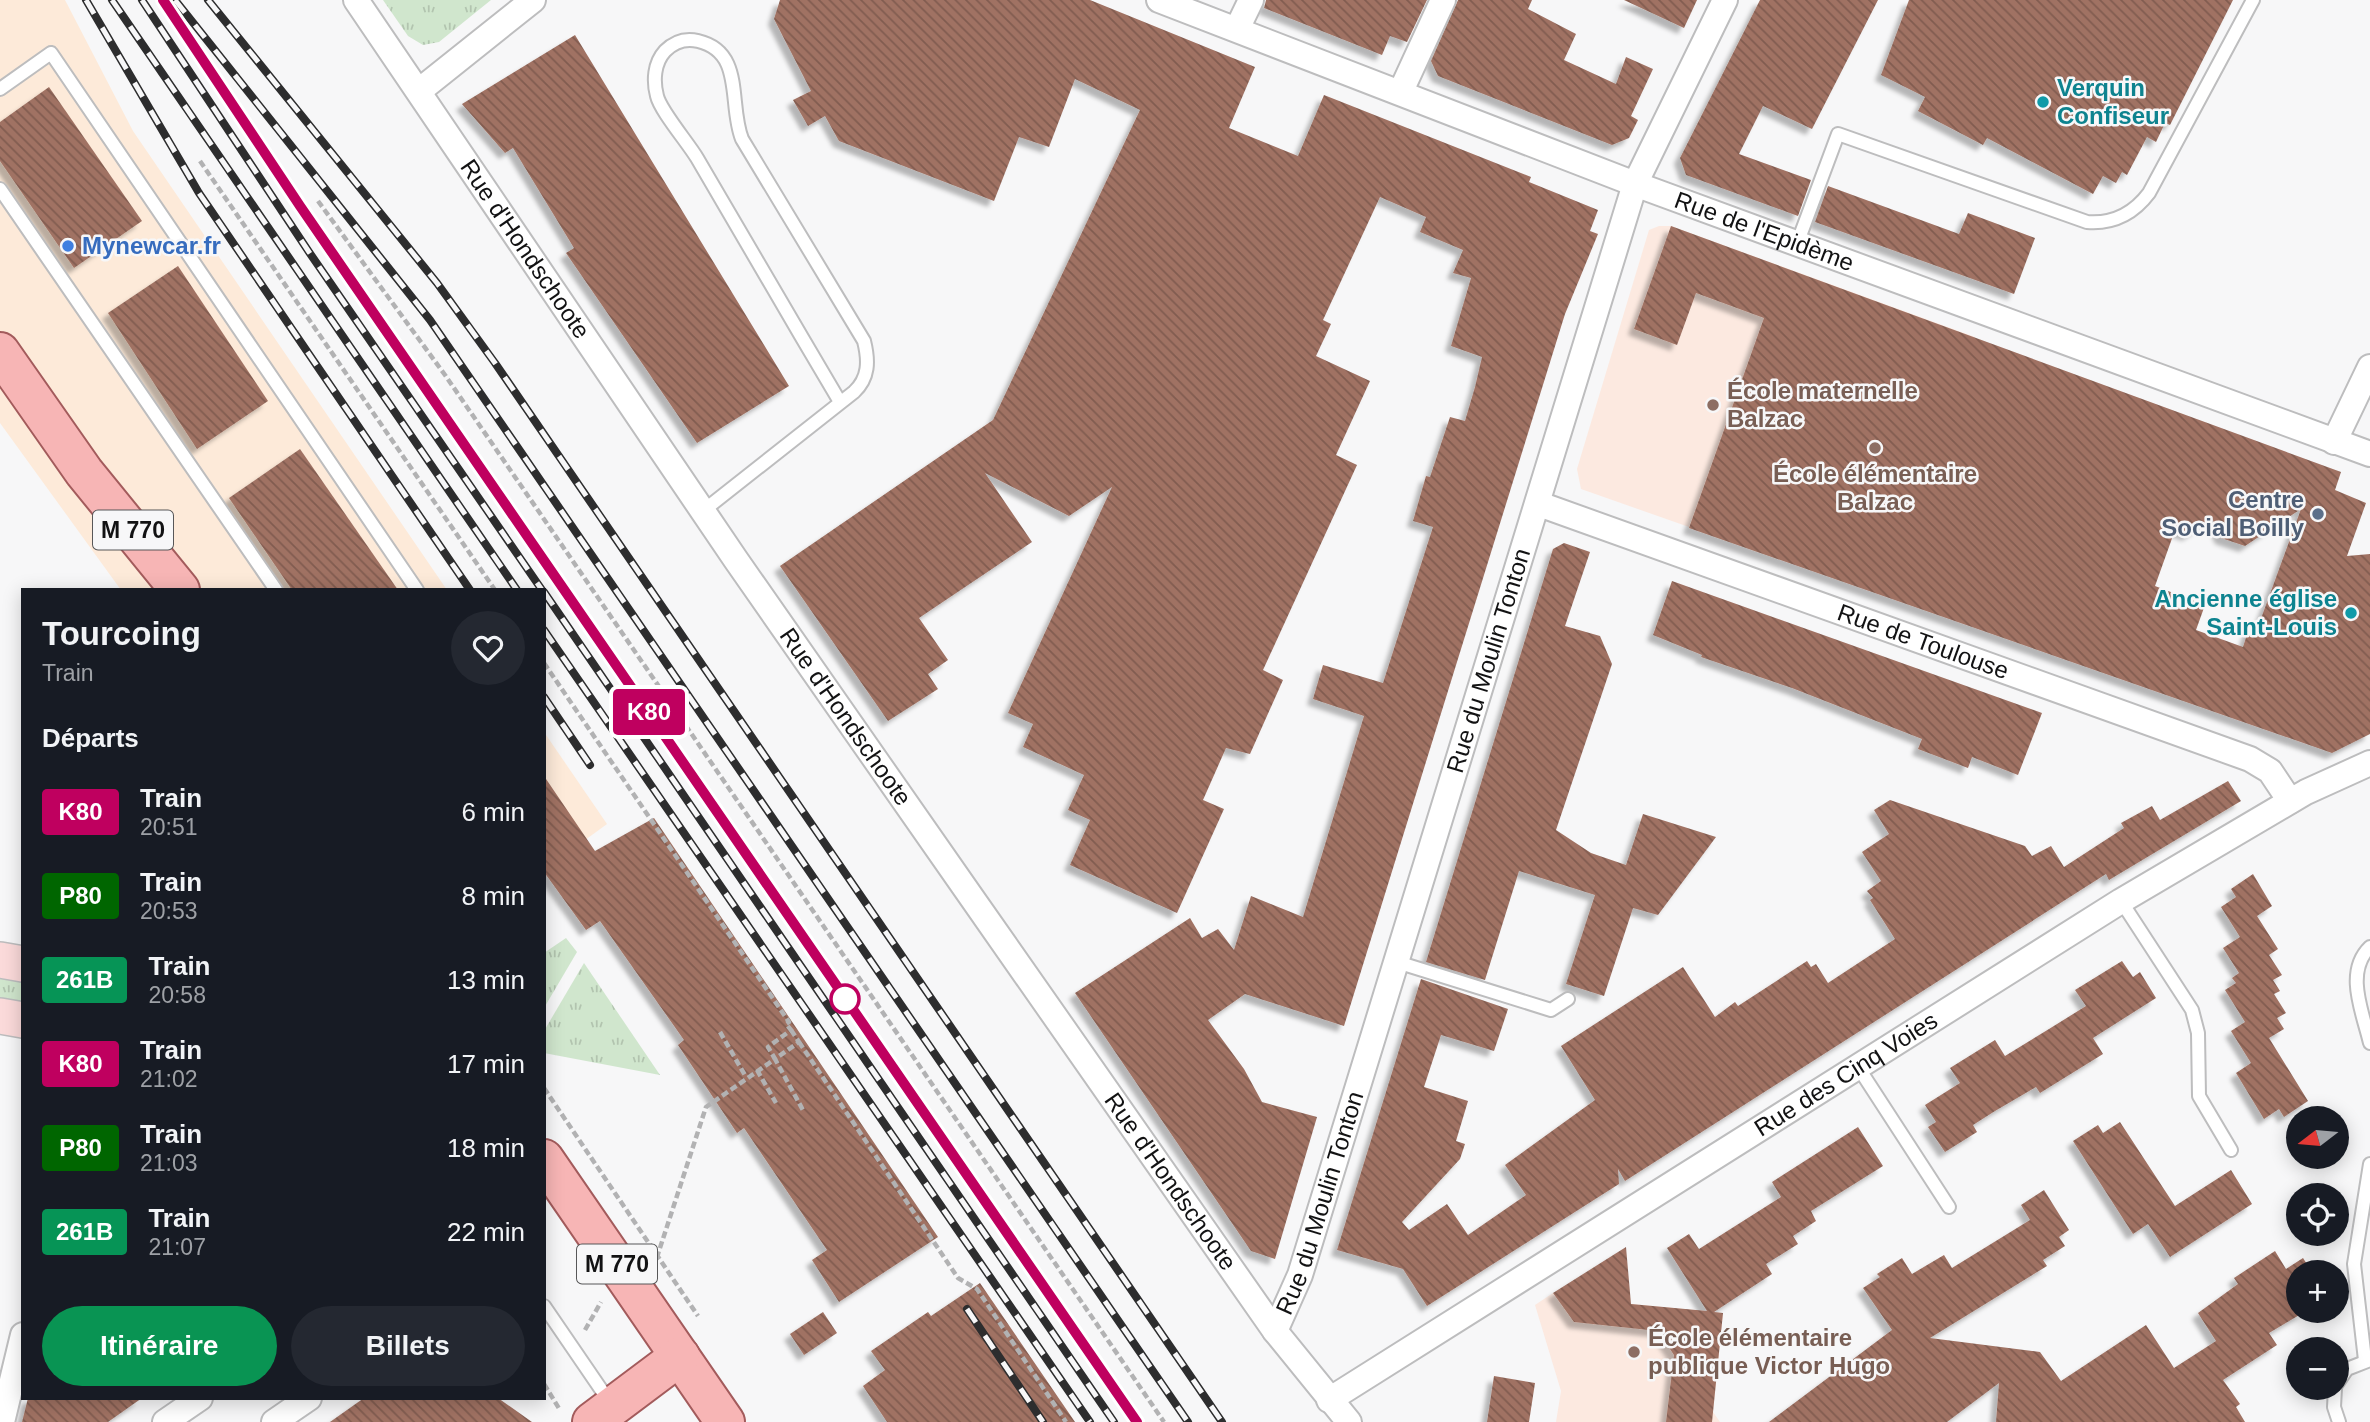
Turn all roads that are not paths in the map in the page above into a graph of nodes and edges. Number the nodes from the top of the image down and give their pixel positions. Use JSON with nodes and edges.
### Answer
{"nodes":[{"id":1,"x":356,"y":0,"type":"edge"},
{"id":2,"x":533,"y":0,"type":"edge"},
{"id":3,"x":1159,"y":0,"type":"edge"},
{"id":4,"x":1251,"y":0,"type":"edge"},
{"id":5,"x":1443,"y":0,"type":"edge"},
{"id":6,"x":1725,"y":0,"type":"edge"},
{"id":7,"x":2253,"y":0,"type":"edge"},
{"id":8,"x":1237,"y":29,"type":"junction"},
{"id":9,"x":0,"y":89,"type":"edge"},
{"id":10,"x":419,"y":91,"type":"junction"},
{"id":11,"x":1401,"y":91,"type":"junction"},
{"id":12,"x":1635,"y":184,"type":"junction"},
{"id":13,"x":0,"y":189,"type":"edge"},
{"id":14,"x":1797,"y":244,"type":"junction"},
{"id":15,"x":0,"y":352,"type":"edge"},
{"id":16,"x":2370,"y":367,"type":"edge"},
{"id":17,"x":840,"y":402,"type":"junction"},
{"id":18,"x":2333,"y":442,"type":"junction"},
{"id":19,"x":2370,"y":454,"type":"edge"},
{"id":20,"x":84,"y":472,"type":"junction"},
{"id":21,"x":1539,"y":504,"type":"junction"},
{"id":22,"x":703,"y":511,"type":"junction"},
{"id":23,"x":151,"y":588,"type":"edge"},
{"id":24,"x":178,"y":588,"type":"edge"},
{"id":25,"x":275,"y":588,"type":"edge"},
{"id":26,"x":416,"y":588,"type":"edge"},
{"id":27,"x":2370,"y":763,"type":"edge"},
{"id":28,"x":2290,"y":801,"type":"junction"},
{"id":29,"x":2121,"y":901,"type":"junction"},
{"id":30,"x":2370,"y":947,"type":"edge"},
{"id":31,"x":0,"y":960,"type":"edge"},
{"id":32,"x":1397,"y":962,"type":"junction"},
{"id":33,"x":21,"y":964,"type":"edge"},
{"id":34,"x":1568,"y":999,"type":"dead end"},
{"id":35,"x":0,"y":1016,"type":"edge"},
{"id":36,"x":21,"y":1020,"type":"edge"},
{"id":37,"x":2370,"y":1043,"type":"edge"},
{"id":38,"x":1858,"y":1067,"type":"junction"},
{"id":39,"x":2231,"y":1150,"type":"dead end"},
{"id":40,"x":546,"y":1162,"type":"edge"},
{"id":41,"x":2370,"y":1164,"type":"edge"},
{"id":42,"x":1949,"y":1207,"type":"dead end"},
{"id":43,"x":546,"y":1310,"type":"edge"},
{"id":44,"x":1275,"y":1331,"type":"junction"},
{"id":45,"x":21,"y":1343,"type":"edge"},
{"id":46,"x":680,"y":1356,"type":"junction"},
{"id":47,"x":2367,"y":1360,"type":"edge"},
{"id":48,"x":2349,"y":1368,"type":"edge"},
{"id":49,"x":197,"y":1400,"type":"edge"},
{"id":50,"x":306,"y":1400,"type":"edge"},
{"id":51,"x":1329,"y":1400,"type":"junction"},
{"id":52,"x":2334,"y":1400,"type":"edge"},
{"id":53,"x":597,"y":1416,"type":"edge"},
{"id":54,"x":2,"y":1422,"type":"edge"},
{"id":55,"x":165,"y":1422,"type":"edge"},
{"id":56,"x":274,"y":1422,"type":"edge"},
{"id":57,"x":725,"y":1422,"type":"edge"},
{"id":58,"x":1349,"y":1422,"type":"edge"},
{"id":59,"x":2339,"y":1422,"type":"edge"}],
"edges":[{"from":1,"to":10,"type":"street","name":"Rue d'Hondschoote"},
{"from":2,"to":10,"type":"street"},
{"from":3,"to":8,"type":"street","name":"Rue de l'Epidème"},
{"from":4,"to":8,"type":"street"},
{"from":5,"to":11,"type":"street"},
{"from":6,"to":12,"type":"street","name":"Rue du Moulin Tonton"},
{"from":7,"to":14,"type":"lane"},
{"from":8,"to":11,"type":"street","name":"Rue de l'Epidème"},
{"from":9,"to":26,"type":"lane"},
{"from":10,"to":22,"type":"street","name":"Rue d'Hondschoote"},
{"from":11,"to":12,"type":"street","name":"Rue de l'Epidème"},
{"from":12,"to":14,"type":"street","name":"Rue de l'Epidème"},
{"from":12,"to":21,"type":"street","name":"Rue du Moulin Tonton"},
{"from":13,"to":25,"type":"lane"},
{"from":14,"to":18,"type":"street","name":"Rue de l'Epidème"},
{"from":15,"to":20,"type":"main road","number":"M 770"},
{"from":16,"to":18,"type":"street"},
{"from":17,"to":17,"type":"lane"},
{"from":17,"to":22,"type":"lane"},
{"from":18,"to":19,"type":"street","name":"Rue de l'Epidème"},
{"from":20,"to":23,"type":"main road","number":"M 770"},
{"from":20,"to":24,"type":"main road","number":"M 770"},
{"from":21,"to":28,"type":"street","name":"Rue de Toulouse"},
{"from":21,"to":32,"type":"street","name":"Rue du Moulin Tonton"},
{"from":22,"to":44,"type":"street","name":"Rue d'Hondschoote"},
{"from":27,"to":28,"type":"street","name":"Rue des Cinq Voies"},
{"from":28,"to":29,"type":"street","name":"Rue des Cinq Voies"},
{"from":29,"to":38,"type":"street","name":"Rue des Cinq Voies"},
{"from":29,"to":39,"type":"lane"},
{"from":30,"to":37,"type":"lane"},
{"from":31,"to":33,"type":"main road"},
{"from":32,"to":34,"type":"lane"},
{"from":32,"to":44,"type":"street","name":"Rue du Moulin Tonton"},
{"from":35,"to":36,"type":"main road"},
{"from":38,"to":42,"type":"lane"},
{"from":38,"to":51,"type":"street","name":"Rue des Cinq Voies"},
{"from":40,"to":46,"type":"main road","number":"M 770"},
{"from":41,"to":47,"type":"lane"},
{"from":43,"to":53,"type":"lane"},
{"from":44,"to":51,"type":"street","name":"Rue d'Hondschoote"},
{"from":45,"to":54,"type":"street"},
{"from":46,"to":53,"type":"main road"},
{"from":46,"to":57,"type":"main road","number":"M 770"},
{"from":47,"to":48,"type":"lane"},
{"from":49,"to":55,"type":"street"},
{"from":50,"to":56,"type":"street"},
{"from":51,"to":58,"type":"street","name":"Rue d'Hondschoote"},
{"from":52,"to":59,"type":"lane"}]}
